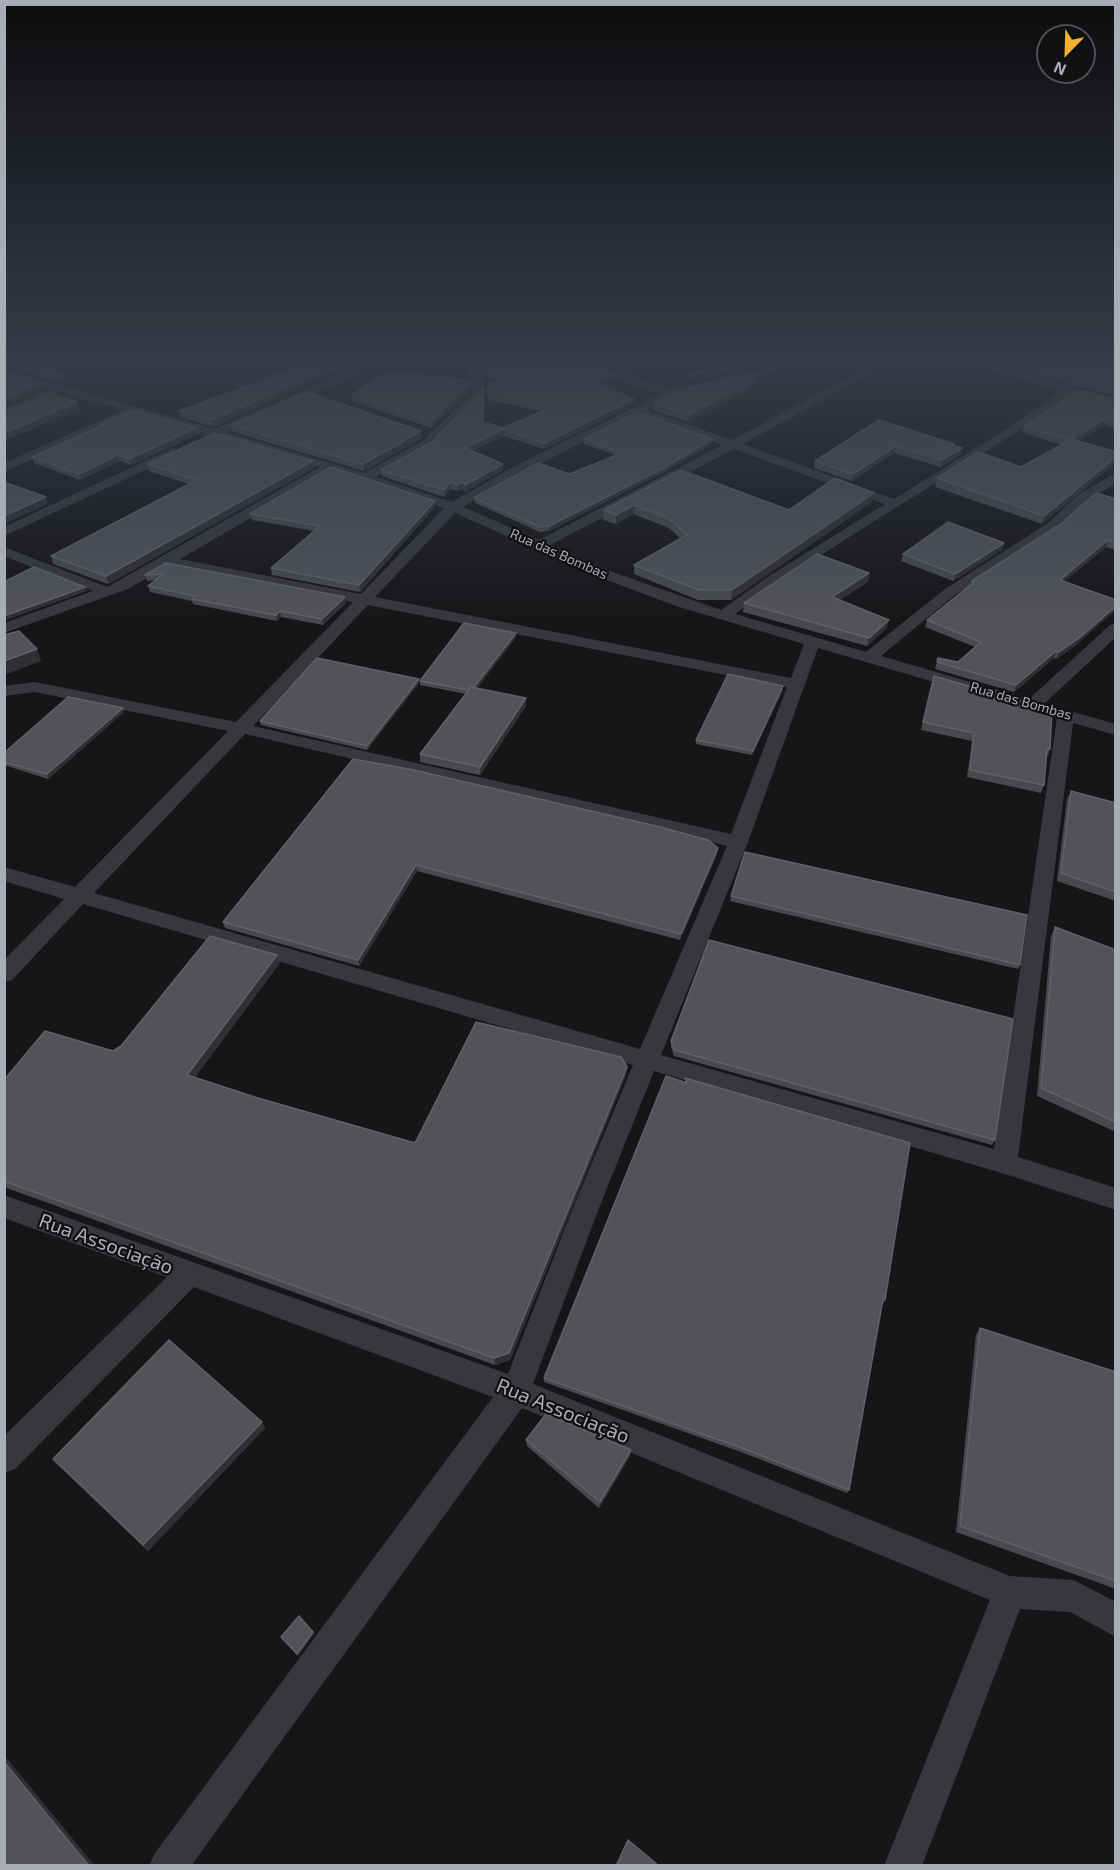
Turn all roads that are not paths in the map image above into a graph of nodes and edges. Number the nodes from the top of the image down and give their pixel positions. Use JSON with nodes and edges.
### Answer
{"nodes":[{"id":1,"x":52,"y":446,"type":"edge"},
{"id":2,"x":185,"y":446,"type":"edge"},
{"id":3,"x":266,"y":446,"type":"edge"},
{"id":4,"x":421,"y":446,"type":"edge"},
{"id":5,"x":567,"y":446,"type":"edge"},
{"id":6,"x":726,"y":446,"type":"edge"},
{"id":7,"x":741,"y":446,"type":"edge"},
{"id":8,"x":988,"y":446,"type":"edge"},
{"id":9,"x":331,"y":465,"type":"junction"},
{"id":10,"x":4,"y":468,"type":"edge"},
{"id":11,"x":366,"y":477,"type":"junction"},
{"id":12,"x":1116,"y":477,"type":"edge"},
{"id":13,"x":1100,"y":487,"type":"junction"},
{"id":14,"x":1116,"y":492,"type":"edge"},
{"id":15,"x":896,"y":504,"type":"junction"},
{"id":16,"x":453,"y":507,"type":"junction"},
{"id":17,"x":4,"y":532,"type":"edge"},
{"id":18,"x":540,"y":545,"type":"junction"},
{"id":19,"x":4,"y":551,"type":"edge"},
{"id":20,"x":168,"y":561,"type":"junction"},
{"id":21,"x":108,"y":592,"type":"junction"},
{"id":22,"x":363,"y":599,"type":"junction"},
{"id":23,"x":725,"y":614,"type":"junction"},
{"id":24,"x":4,"y":628,"type":"edge"},
{"id":25,"x":1116,"y":628,"type":"edge"},
{"id":26,"x":813,"y":640,"type":"junction"},
{"id":27,"x":869,"y":658,"type":"junction"},
{"id":28,"x":798,"y":684,"type":"junction"},
{"id":29,"x":4,"y":691,"type":"edge"},
{"id":30,"x":1034,"y":704,"type":"junction"},
{"id":31,"x":1066,"y":714,"type":"junction"},
{"id":32,"x":241,"y":728,"type":"junction"},
{"id":33,"x":1116,"y":730,"type":"edge"},
{"id":34,"x":738,"y":842,"type":"junction"},
{"id":35,"x":4,"y":874,"type":"edge"},
{"id":36,"x":78,"y":895,"type":"junction"},
{"id":37,"x":4,"y":974,"type":"edge"},
{"id":38,"x":648,"y":1060,"type":"junction"},
{"id":39,"x":1005,"y":1163,"type":"junction"},
{"id":40,"x":1114,"y":1196,"type":"edge"},
{"id":41,"x":4,"y":1206,"type":"edge"},
{"id":42,"x":188,"y":1275,"type":"junction"},
{"id":43,"x":516,"y":1391,"type":"junction"},
{"id":44,"x":4,"y":1458,"type":"edge"},
{"id":45,"x":1010,"y":1592,"type":"junction"},
{"id":46,"x":1116,"y":1621,"type":"edge"},
{"id":47,"x":168,"y":1866,"type":"edge"},
{"id":48,"x":903,"y":1866,"type":"edge"}],
"edges":[{"from":1,"to":10,"type":"street"},
{"from":2,"to":17,"type":"street"},
{"from":3,"to":9,"type":"street","name":"Rua das Bombas"},
{"from":4,"to":11,"type":"street"},
{"from":5,"to":16,"type":"street"},
{"from":6,"to":18,"type":"street"},
{"from":7,"to":15,"type":"street"},
{"from":8,"to":15,"type":"street"},
{"from":9,"to":11,"type":"street","name":"Rua das Bombas"},
{"from":9,"to":20,"type":"street"},
{"from":11,"to":16,"type":"street","name":"Rua das Bombas"},
{"from":12,"to":13,"type":"street"},
{"from":13,"to":14,"type":"street"},
{"from":13,"to":27,"type":"street"},
{"from":15,"to":23,"type":"street"},
{"from":16,"to":18,"type":"street","name":"Rua das Bombas"},
{"from":16,"to":22,"type":"street"},
{"from":18,"to":23,"type":"street","name":"Rua das Bombas"},
{"from":19,"to":21,"type":"street"},
{"from":20,"to":21,"type":"street"},
{"from":20,"to":22,"type":"street"},
{"from":21,"to":24,"type":"street"},
{"from":22,"to":28,"type":"street"},
{"from":22,"to":32,"type":"street"},
{"from":23,"to":26,"type":"street","name":"Rua das Bombas"},
{"from":25,"to":30,"type":"street"},
{"from":26,"to":27,"type":"street","name":"Rua das Bombas"},
{"from":26,"to":28,"type":"street"},
{"from":27,"to":30,"type":"street","name":"Rua das Bombas"},
{"from":28,"to":34,"type":"street"},
{"from":29,"to":32,"type":"street"},
{"from":30,"to":31,"type":"street","name":"Rua das Bombas"},
{"from":31,"to":33,"type":"street","name":"Rua das Bombas"},
{"from":31,"to":39,"type":"street"},
{"from":32,"to":34,"type":"street"},
{"from":32,"to":36,"type":"street"},
{"from":34,"to":38,"type":"street"},
{"from":35,"to":36,"type":"street"},
{"from":36,"to":37,"type":"street"},
{"from":36,"to":38,"type":"street"},
{"from":38,"to":39,"type":"street"},
{"from":38,"to":43,"type":"street"},
{"from":39,"to":40,"type":"street"},
{"from":41,"to":42,"type":"street","name":"Rua Associação"},
{"from":42,"to":43,"type":"street","name":"Rua Associação"},
{"from":42,"to":44,"type":"street"},
{"from":43,"to":45,"type":"street","name":"Rua Associação"},
{"from":43,"to":47,"type":"street"},
{"from":45,"to":46,"type":"street","name":"Rua Associação"},
{"from":45,"to":48,"type":"street"}]}
